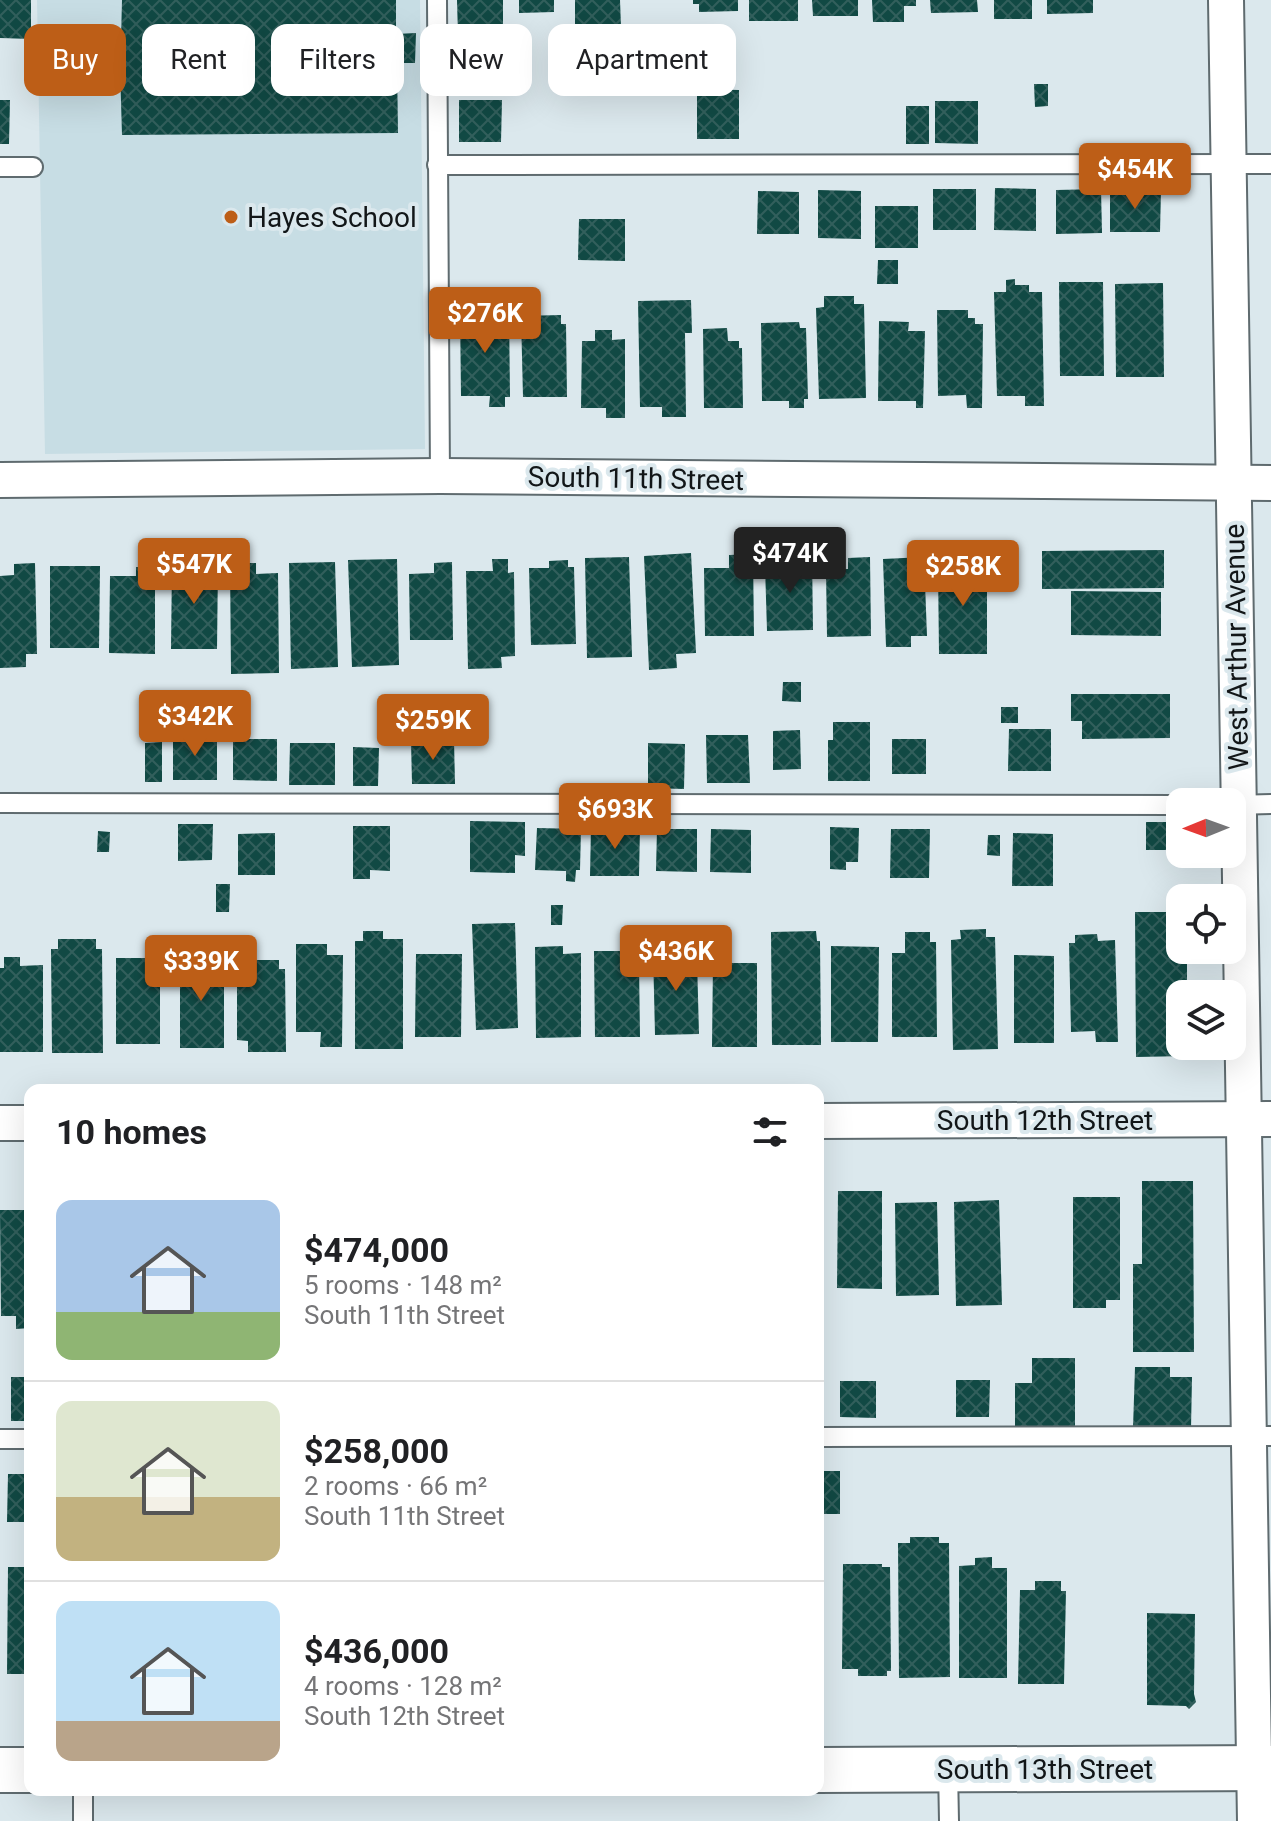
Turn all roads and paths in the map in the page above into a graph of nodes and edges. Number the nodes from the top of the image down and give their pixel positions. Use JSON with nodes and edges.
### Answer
{"nodes":[{"id":1,"x":437,"y":0,"type":"edge"},
{"id":2,"x":1226,"y":0,"type":"edge"},
{"id":3,"x":1271,"y":164,"type":"edge"},
{"id":4,"x":437,"y":165,"type":"junction"},
{"id":5,"x":1229,"y":165,"type":"junction"},
{"id":6,"x":0,"y":167,"type":"edge"},
{"id":7,"x":33,"y":167,"type":"dead end"},
{"id":8,"x":440,"y":476,"type":"junction"},
{"id":9,"x":0,"y":480,"type":"edge"},
{"id":10,"x":1234,"y":483,"type":"junction"},
{"id":11,"x":1271,"y":483,"type":"edge"},
{"id":12,"x":0,"y":803,"type":"edge"},
{"id":13,"x":1247,"y":804,"type":"edge"},
{"id":14,"x":1166,"y":805,"type":"edge"},
{"id":15,"x":1258,"y":1119,"type":"edge"},
{"id":16,"x":824,"y":1121,"type":"edge"},
{"id":17,"x":0,"y":1123,"type":"edge"},
{"id":18,"x":24,"y":1123,"type":"edge"},
{"id":19,"x":1260,"y":1436,"type":"edge"},
{"id":20,"x":824,"y":1437,"type":"edge"},
{"id":21,"x":0,"y":1439,"type":"edge"},
{"id":22,"x":24,"y":1439,"type":"edge"},
{"id":23,"x":1263,"y":1768,"type":"edge"},
{"id":24,"x":948,"y":1769,"type":"junction"},
{"id":25,"x":0,"y":1770,"type":"edge"},
{"id":26,"x":24,"y":1770,"type":"edge"},
{"id":27,"x":824,"y":1770,"type":"edge"},
{"id":28,"x":83,"y":1796,"type":"edge"},
{"id":29,"x":83,"y":1821,"type":"edge"},
{"id":30,"x":949,"y":1821,"type":"edge"},
{"id":31,"x":1255,"y":1821,"type":"edge"}],
"edges":[{"from":1,"to":4,"type":"lane"},
{"from":2,"to":5,"type":"street","name":"West Arthur Avenue"},
{"from":3,"to":5,"type":"lane"},
{"from":4,"to":5,"type":"lane"},
{"from":4,"to":8,"type":"lane"},
{"from":5,"to":10,"type":"street","name":"West Arthur Avenue"},
{"from":6,"to":7,"type":"lane"},
{"from":8,"to":9,"type":"street","name":"South 11th Street"},
{"from":8,"to":10,"type":"street","name":"South 11th Street"},
{"from":10,"to":11,"type":"street","name":"South 11th Street"},
{"from":10,"to":13,"type":"street","name":"West Arthur Avenue"},
{"from":12,"to":14,"type":"lane"},
{"from":13,"to":15,"type":"street","name":"West Arthur Avenue"},
{"from":15,"to":16,"type":"street","name":"South 12th Street"},
{"from":15,"to":19,"type":"street","name":"West Arthur Avenue"},
{"from":17,"to":18,"type":"street"},
{"from":19,"to":20,"type":"lane"},
{"from":19,"to":23,"type":"street","name":"West Arthur Avenue"},
{"from":21,"to":22,"type":"lane"},
{"from":23,"to":24,"type":"street","name":"South 13th Street"},
{"from":23,"to":31,"type":"street","name":"West Arthur Avenue"},
{"from":24,"to":27,"type":"street","name":"South 13th Street"},
{"from":24,"to":30,"type":"lane"},
{"from":25,"to":26,"type":"street"},
{"from":28,"to":29,"type":"lane"}]}
